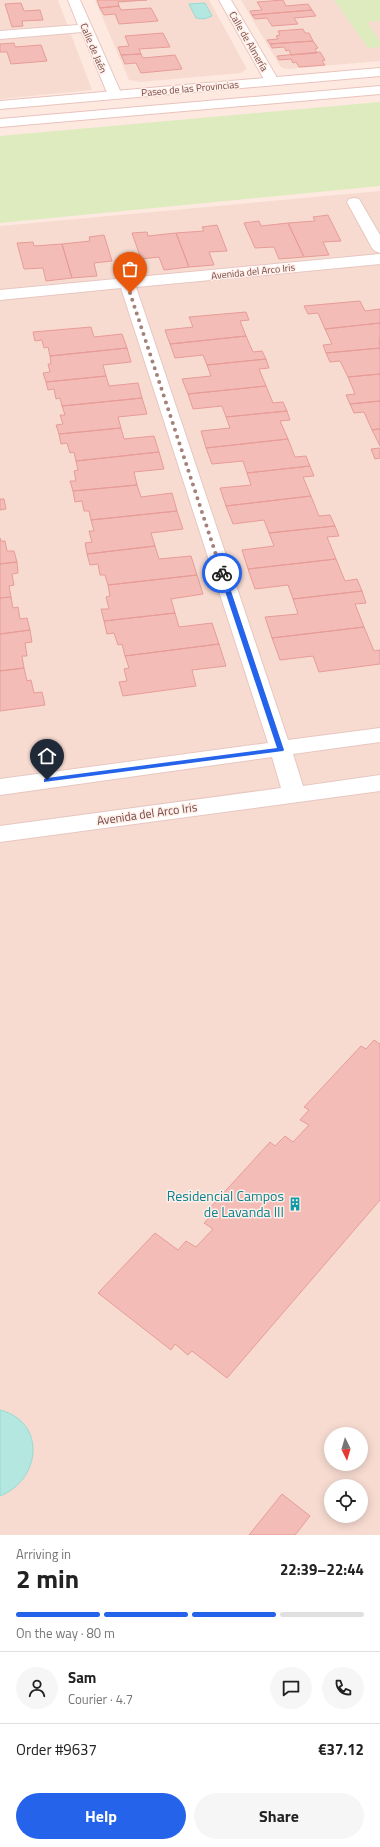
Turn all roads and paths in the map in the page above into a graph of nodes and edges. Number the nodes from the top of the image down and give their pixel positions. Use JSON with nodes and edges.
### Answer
{"nodes":[{"id":1,"x":74,"y":0,"type":"edge"},
{"id":2,"x":225,"y":0,"type":"edge"},
{"id":3,"x":86,"y":28,"type":"junction"},
{"id":4,"x":0,"y":36,"type":"edge"},
{"id":5,"x":380,"y":72,"type":"edge"},
{"id":6,"x":272,"y":81,"type":"junction"},
{"id":7,"x":380,"y":90,"type":"edge"},
{"id":8,"x":115,"y":95,"type":"junction"},
{"id":9,"x":0,"y":105,"type":"edge"},
{"id":10,"x":0,"y":123,"type":"edge"},
{"id":11,"x":354,"y":202,"type":"dead end"},
{"id":12,"x":380,"y":248,"type":"edge"},
{"id":13,"x":380,"y":259,"type":"edge"},
{"id":14,"x":127,"y":283,"type":"junction"},
{"id":15,"x":0,"y":295,"type":"edge"},
{"id":16,"x":380,"y":736,"type":"edge"},
{"id":17,"x":281,"y":750,"type":"junction"},
{"id":18,"x":380,"y":783,"type":"edge"},
{"id":19,"x":0,"y":787,"type":"edge"},
{"id":20,"x":294,"y":794,"type":"junction"},
{"id":21,"x":0,"y":834,"type":"edge"}],
"edges":[{"from":1,"to":3,"type":"street","name":"Calle de Jaén"},
{"from":2,"to":6,"type":"street","name":"Calle de Almería"},
{"from":3,"to":4,"type":"street"},
{"from":3,"to":8,"type":"street","name":"Calle de Jaén"},
{"from":5,"to":6,"type":"street","name":"Paseo de las Provincias"},
{"from":6,"to":8,"type":"street","name":"Paseo de las Provincias"},
{"from":7,"to":10,"type":"street","name":"Paseo de las Provincias"},
{"from":8,"to":9,"type":"street","name":"Paseo de las Provincias"},
{"from":11,"to":12,"type":"street"},
{"from":13,"to":14,"type":"street","name":"Avenida del Arco Iris"},
{"from":14,"to":15,"type":"street","name":"Avenida del Arco Iris"},
{"from":14,"to":17,"type":"street"},
{"from":16,"to":17,"type":"street"},
{"from":17,"to":19,"type":"street"},
{"from":17,"to":20,"type":"street"},
{"from":18,"to":20,"type":"street","name":"Avenida del Arco Iris"},
{"from":20,"to":21,"type":"street","name":"Avenida del Arco Iris"}]}
